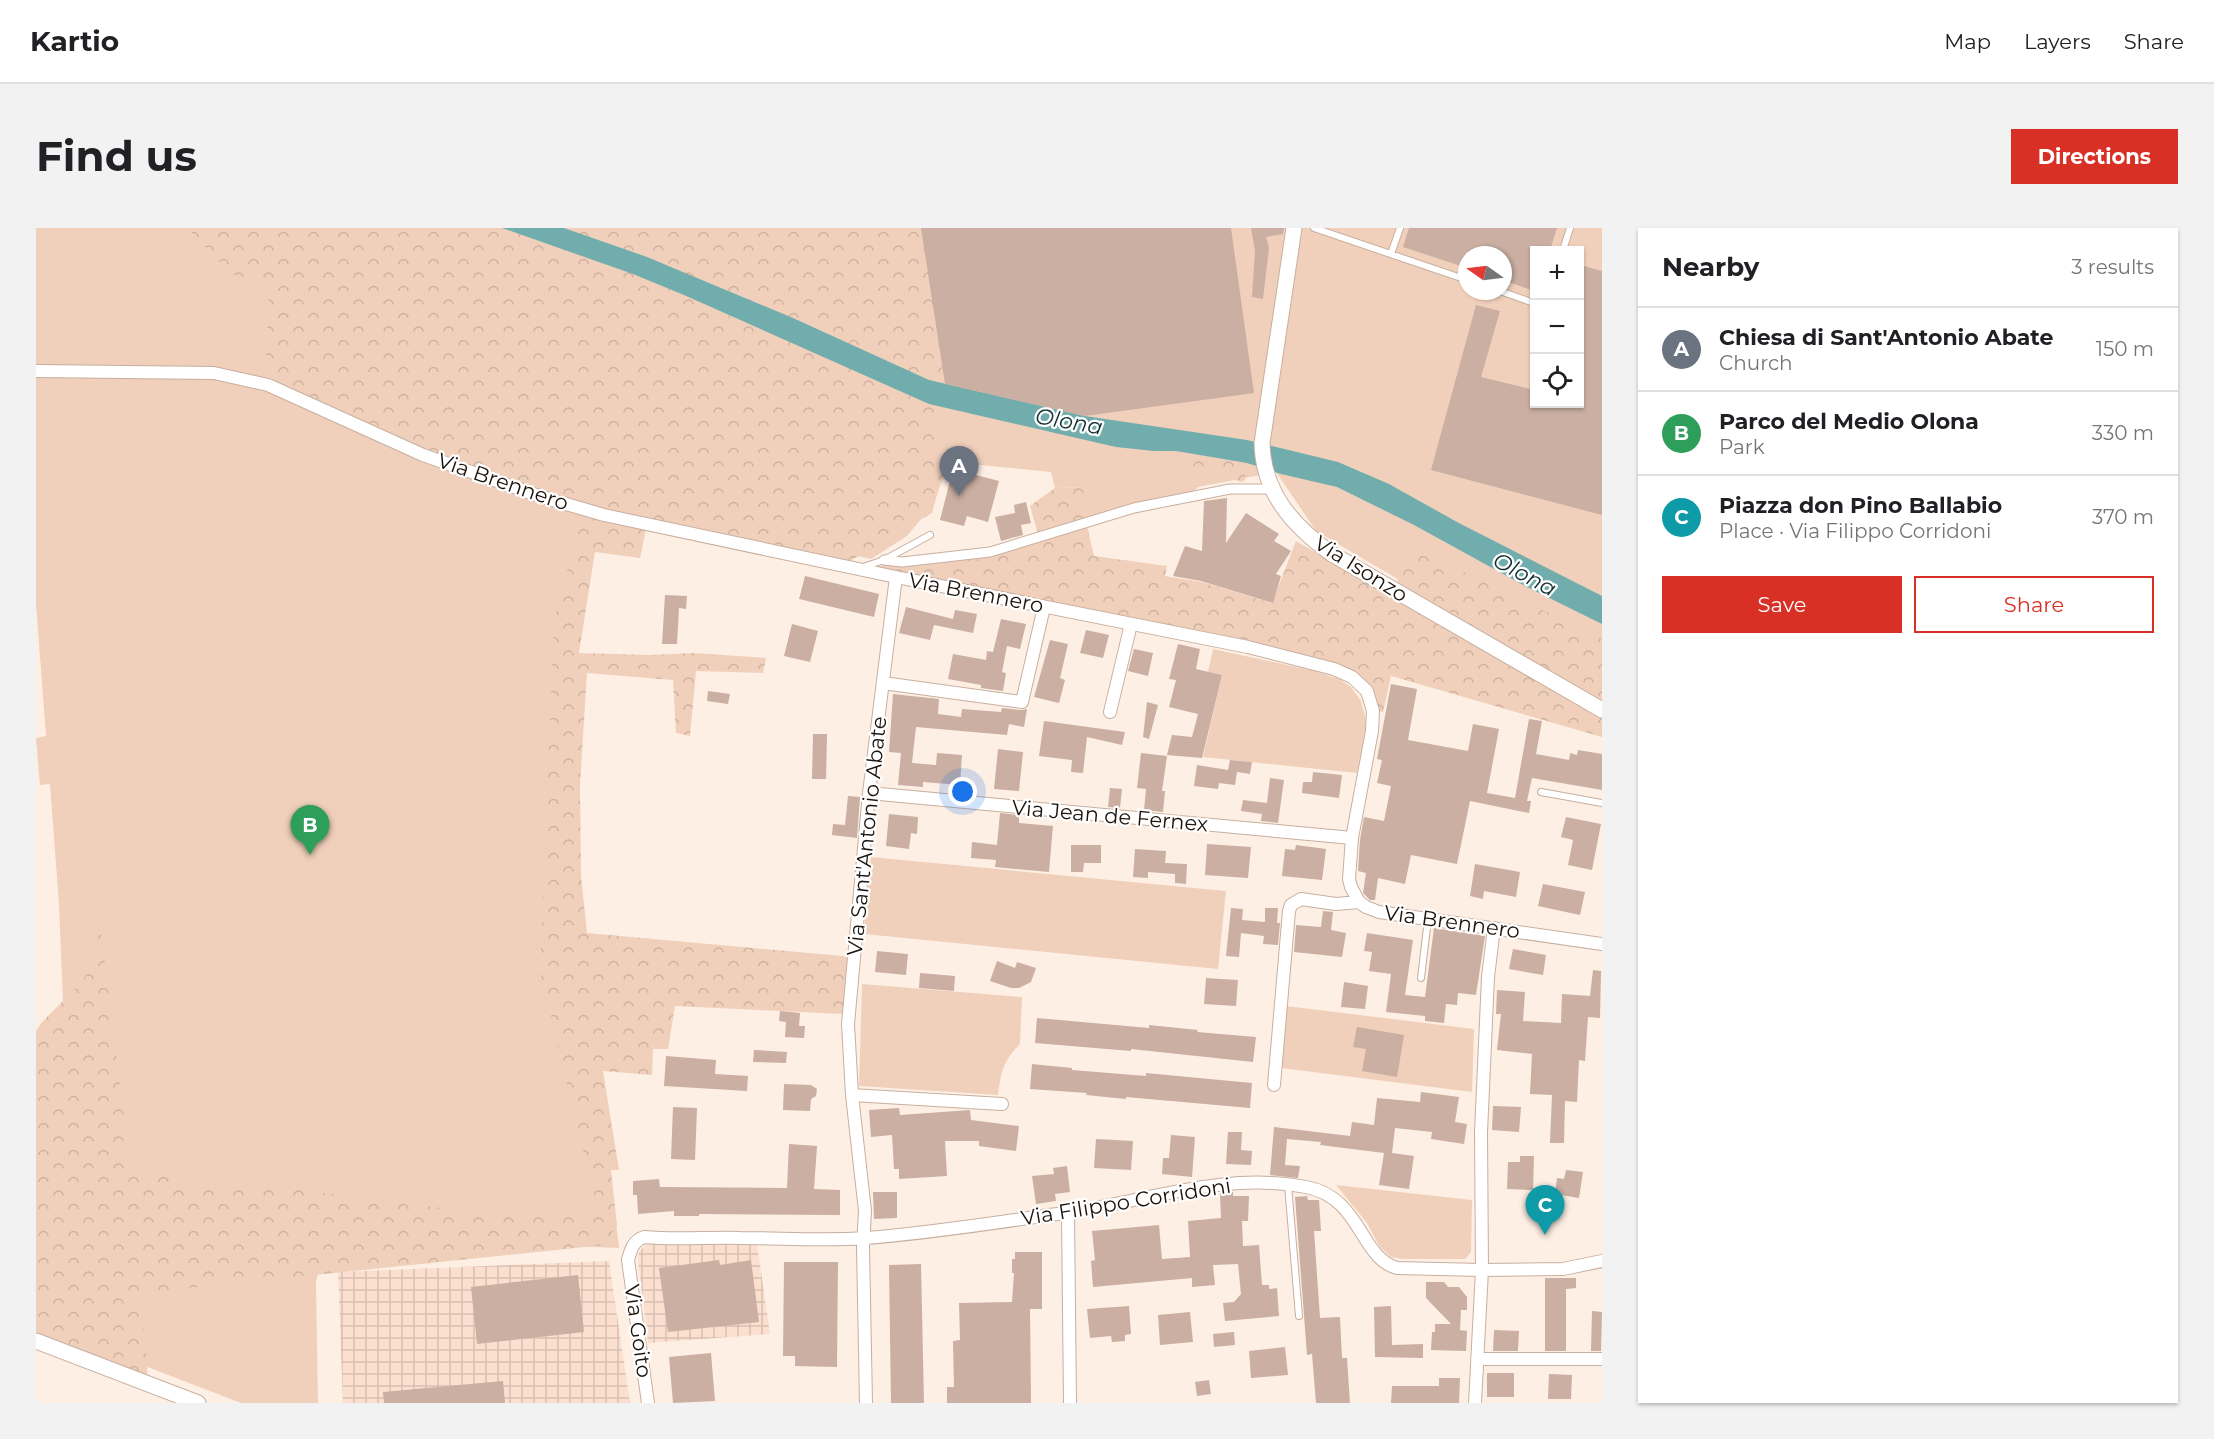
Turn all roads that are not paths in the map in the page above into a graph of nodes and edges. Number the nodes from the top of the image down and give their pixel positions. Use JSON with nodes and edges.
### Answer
{"nodes":[{"id":1,"x":1294,"y":228,"type":"edge"},
{"id":2,"x":1314,"y":228,"type":"edge"},
{"id":3,"x":1400,"y":228,"type":"edge"},
{"id":4,"x":1570,"y":228,"type":"edge"},
{"id":5,"x":1564,"y":246,"type":"edge"},
{"id":6,"x":1391,"y":254,"type":"junction"},
{"id":7,"x":1458,"y":277,"type":"edge"},
{"id":8,"x":1512,"y":295,"type":"edge"},
{"id":9,"x":1530,"y":302,"type":"edge"},
{"id":10,"x":36,"y":371,"type":"edge"},
{"id":11,"x":1271,"y":488,"type":"junction"},
{"id":12,"x":930,"y":535,"type":"dead end"},
{"id":13,"x":885,"y":560,"type":"junction"},
{"id":14,"x":859,"y":568,"type":"junction"},
{"id":15,"x":896,"y":577,"type":"junction"},
{"id":16,"x":1044,"y":607,"type":"junction"},
{"id":17,"x":1131,"y":624,"type":"junction"},
{"id":18,"x":883,"y":682,"type":"junction"},
{"id":19,"x":1602,"y":710,"type":"edge"},
{"id":20,"x":1110,"y":712,"type":"dead end"},
{"id":21,"x":1540,"y":792,"type":"dead end"},
{"id":22,"x":869,"y":793,"type":"junction"},
{"id":23,"x":1602,"y":803,"type":"edge"},
{"id":24,"x":1352,"y":838,"type":"junction"},
{"id":25,"x":1359,"y":902,"type":"junction"},
{"id":26,"x":1428,"y":918,"type":"junction"},
{"id":27,"x":1494,"y":928,"type":"junction"},
{"id":28,"x":1602,"y":942,"type":"edge"},
{"id":29,"x":1421,"y":978,"type":"dead end"},
{"id":30,"x":1274,"y":1085,"type":"dead end"},
{"id":31,"x":852,"y":1095,"type":"junction"},
{"id":32,"x":1002,"y":1104,"type":"dead end"},
{"id":33,"x":1288,"y":1185,"type":"junction"},
{"id":34,"x":1068,"y":1213,"type":"junction"},
{"id":35,"x":864,"y":1238,"type":"junction"},
{"id":36,"x":628,"y":1260,"type":"joint"},
{"id":37,"x":1602,"y":1261,"type":"edge"},
{"id":38,"x":1482,"y":1270,"type":"junction"},
{"id":39,"x":1299,"y":1316,"type":"dead end"},
{"id":40,"x":36,"y":1341,"type":"edge"},
{"id":41,"x":1477,"y":1359,"type":"junction"},
{"id":42,"x":1602,"y":1359,"type":"edge"},
{"id":43,"x":198,"y":1403,"type":"edge"},
{"id":44,"x":648,"y":1403,"type":"edge"},
{"id":45,"x":866,"y":1403,"type":"edge"},
{"id":46,"x":1070,"y":1403,"type":"edge"},
{"id":47,"x":1475,"y":1403,"type":"edge"}],
"edges":[{"from":1,"to":11,"type":"street","name":"Via Isonzo"},
{"from":2,"to":6,"type":"lane"},
{"from":3,"to":6,"type":"lane"},
{"from":4,"to":5,"type":"lane"},
{"from":6,"to":7,"type":"lane"},
{"from":8,"to":9,"type":"lane"},
{"from":10,"to":14,"type":"street","name":"Via Brennero"},
{"from":11,"to":13,"type":"street"},
{"from":11,"to":19,"type":"street","name":"Via Isonzo"},
{"from":12,"to":13,"type":"lane"},
{"from":13,"to":14,"type":"lane"},
{"from":14,"to":15,"type":"street","name":"Via Brennero"},
{"from":15,"to":16,"type":"street","name":"Via Brennero"},
{"from":15,"to":18,"type":"street","name":"Via Sant'Antonio Abate"},
{"from":16,"to":17,"type":"street","name":"Via Brennero"},
{"from":16,"to":18,"type":"street"},
{"from":17,"to":20,"type":"street"},
{"from":17,"to":24,"type":"street","name":"Via Brennero"},
{"from":18,"to":22,"type":"street","name":"Via Sant'Antonio Abate"},
{"from":21,"to":23,"type":"lane"},
{"from":22,"to":24,"type":"street","name":"Via Jean de Fernex"},
{"from":22,"to":31,"type":"street","name":"Via Sant'Antonio Abate"},
{"from":24,"to":25,"type":"street","name":"Via Brennero"},
{"from":25,"to":26,"type":"street","name":"Via Brennero"},
{"from":25,"to":30,"type":"street"},
{"from":26,"to":27,"type":"street","name":"Via Brennero"},
{"from":26,"to":29,"type":"lane"},
{"from":27,"to":28,"type":"street","name":"Via Brennero"},
{"from":27,"to":38,"type":"street"},
{"from":31,"to":32,"type":"street"},
{"from":31,"to":35,"type":"street","name":"Via Sant'Antonio Abate"},
{"from":33,"to":34,"type":"street","name":"Via Filippo Corridoni"},
{"from":33,"to":38,"type":"street","name":"Via Filippo Corridoni"},
{"from":33,"to":39,"type":"lane"},
{"from":34,"to":35,"type":"street","name":"Via Filippo Corridoni"},
{"from":34,"to":46,"type":"street"},
{"from":35,"to":36,"type":"street","name":"Via Filippo Corridoni"},
{"from":35,"to":45,"type":"street","name":"Via Sant'Antonio Abate"},
{"from":36,"to":44,"type":"street","name":"Via Goito"},
{"from":37,"to":38,"type":"street","name":"Via Filippo Corridoni"},
{"from":38,"to":41,"type":"street"},
{"from":40,"to":43,"type":"street"},
{"from":41,"to":42,"type":"street"},
{"from":41,"to":47,"type":"street"}]}
